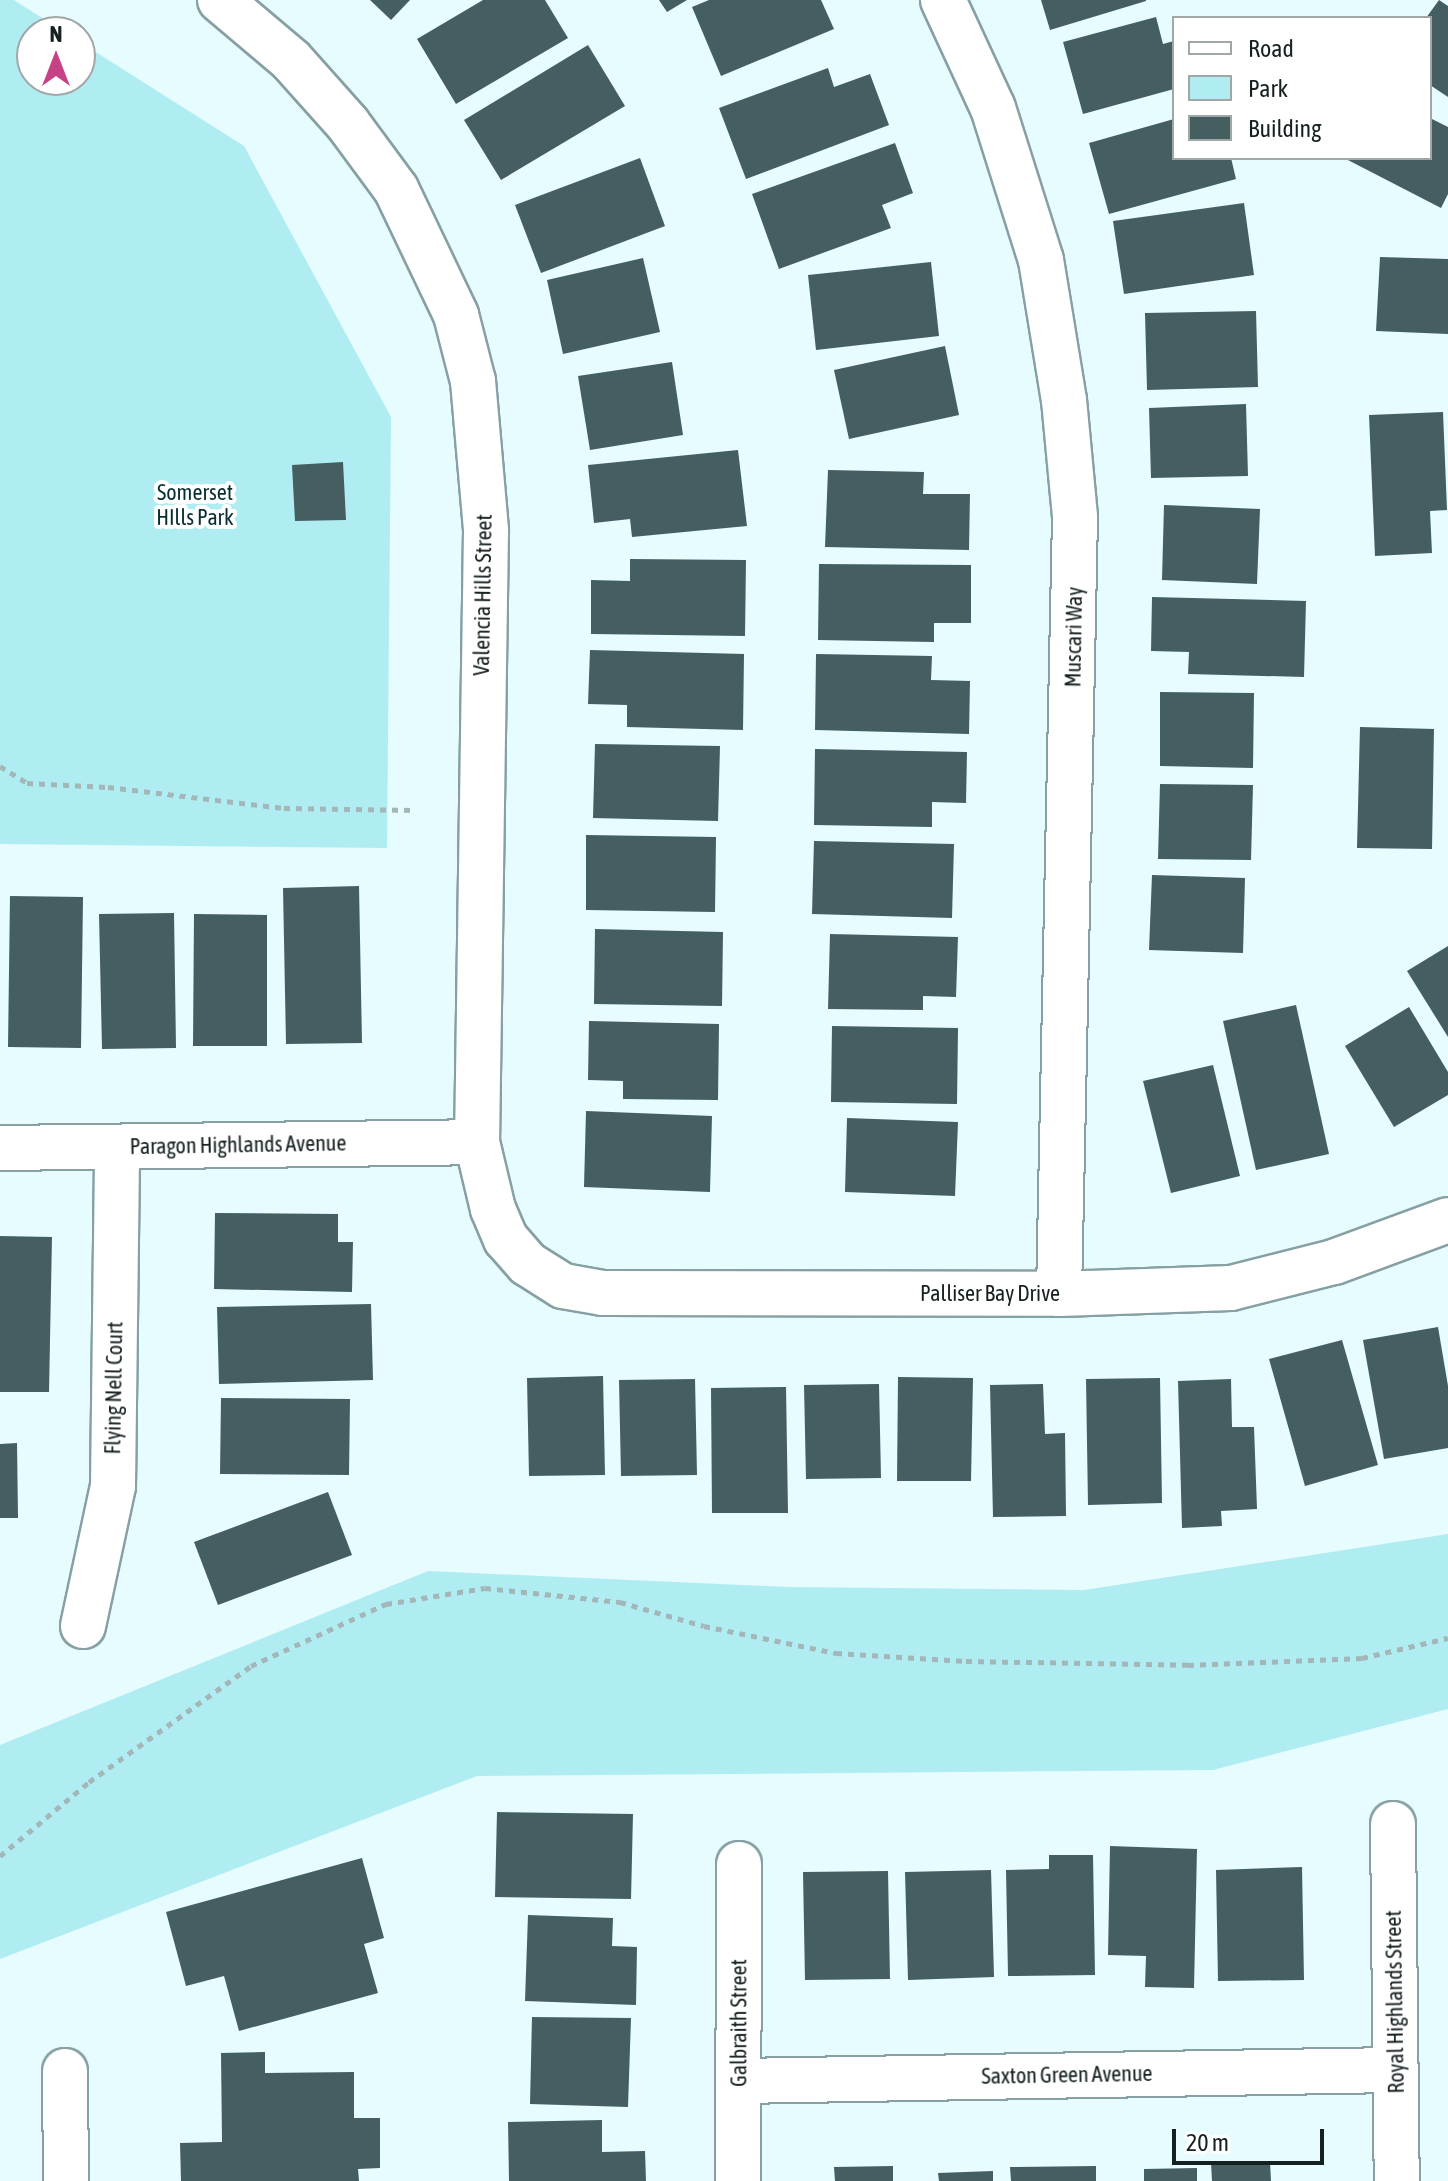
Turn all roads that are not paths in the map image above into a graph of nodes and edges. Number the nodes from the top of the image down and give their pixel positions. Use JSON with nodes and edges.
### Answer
{"nodes":[{"id":1,"x":220,"y":0,"type":"edge"},
{"id":2,"x":943,"y":0,"type":"edge"},
{"id":3,"x":477,"y":1142,"type":"junction"},
{"id":4,"x":117,"y":1147,"type":"junction"},
{"id":5,"x":0,"y":1148,"type":"edge"},
{"id":6,"x":1448,"y":1220,"type":"edge"},
{"id":7,"x":528,"y":1264,"type":"joint"},
{"id":8,"x":1059,"y":1294,"type":"junction"},
{"id":9,"x":83,"y":1626,"type":"dead end"},
{"id":10,"x":1393,"y":1824,"type":"dead end"},
{"id":11,"x":739,"y":1864,"type":"dead end"},
{"id":12,"x":1396,"y":2070,"type":"junction"},
{"id":13,"x":65,"y":2071,"type":"dead end"},
{"id":14,"x":738,"y":2081,"type":"junction"},
{"id":15,"x":66,"y":2181,"type":"edge"},
{"id":16,"x":738,"y":2181,"type":"edge"},
{"id":17,"x":1397,"y":2181,"type":"edge"}],
"edges":[{"from":1,"to":3,"type":"street","name":"Valencia Hills Street"},
{"from":2,"to":8,"type":"street","name":"Muscari Way"},
{"from":3,"to":4,"type":"street","name":"Paragon Highlands Avenue"},
{"from":3,"to":7,"type":"street","name":"Valencia Hills Street"},
{"from":4,"to":5,"type":"street","name":"Paragon Highlands Avenue"},
{"from":4,"to":9,"type":"street","name":"Flying Nell Court"},
{"from":6,"to":8,"type":"street","name":"Palliser Bay Drive"},
{"from":7,"to":8,"type":"street","name":"Palliser Bay Drive"},
{"from":10,"to":12,"type":"street","name":"Royal Highlands Street"},
{"from":11,"to":14,"type":"street","name":"Galbraith Street"},
{"from":12,"to":14,"type":"street","name":"Saxton Green Avenue"},
{"from":12,"to":17,"type":"street","name":"Royal Highlands Street"},
{"from":13,"to":15,"type":"street"},
{"from":14,"to":16,"type":"street","name":"Galbraith Street"}]}
